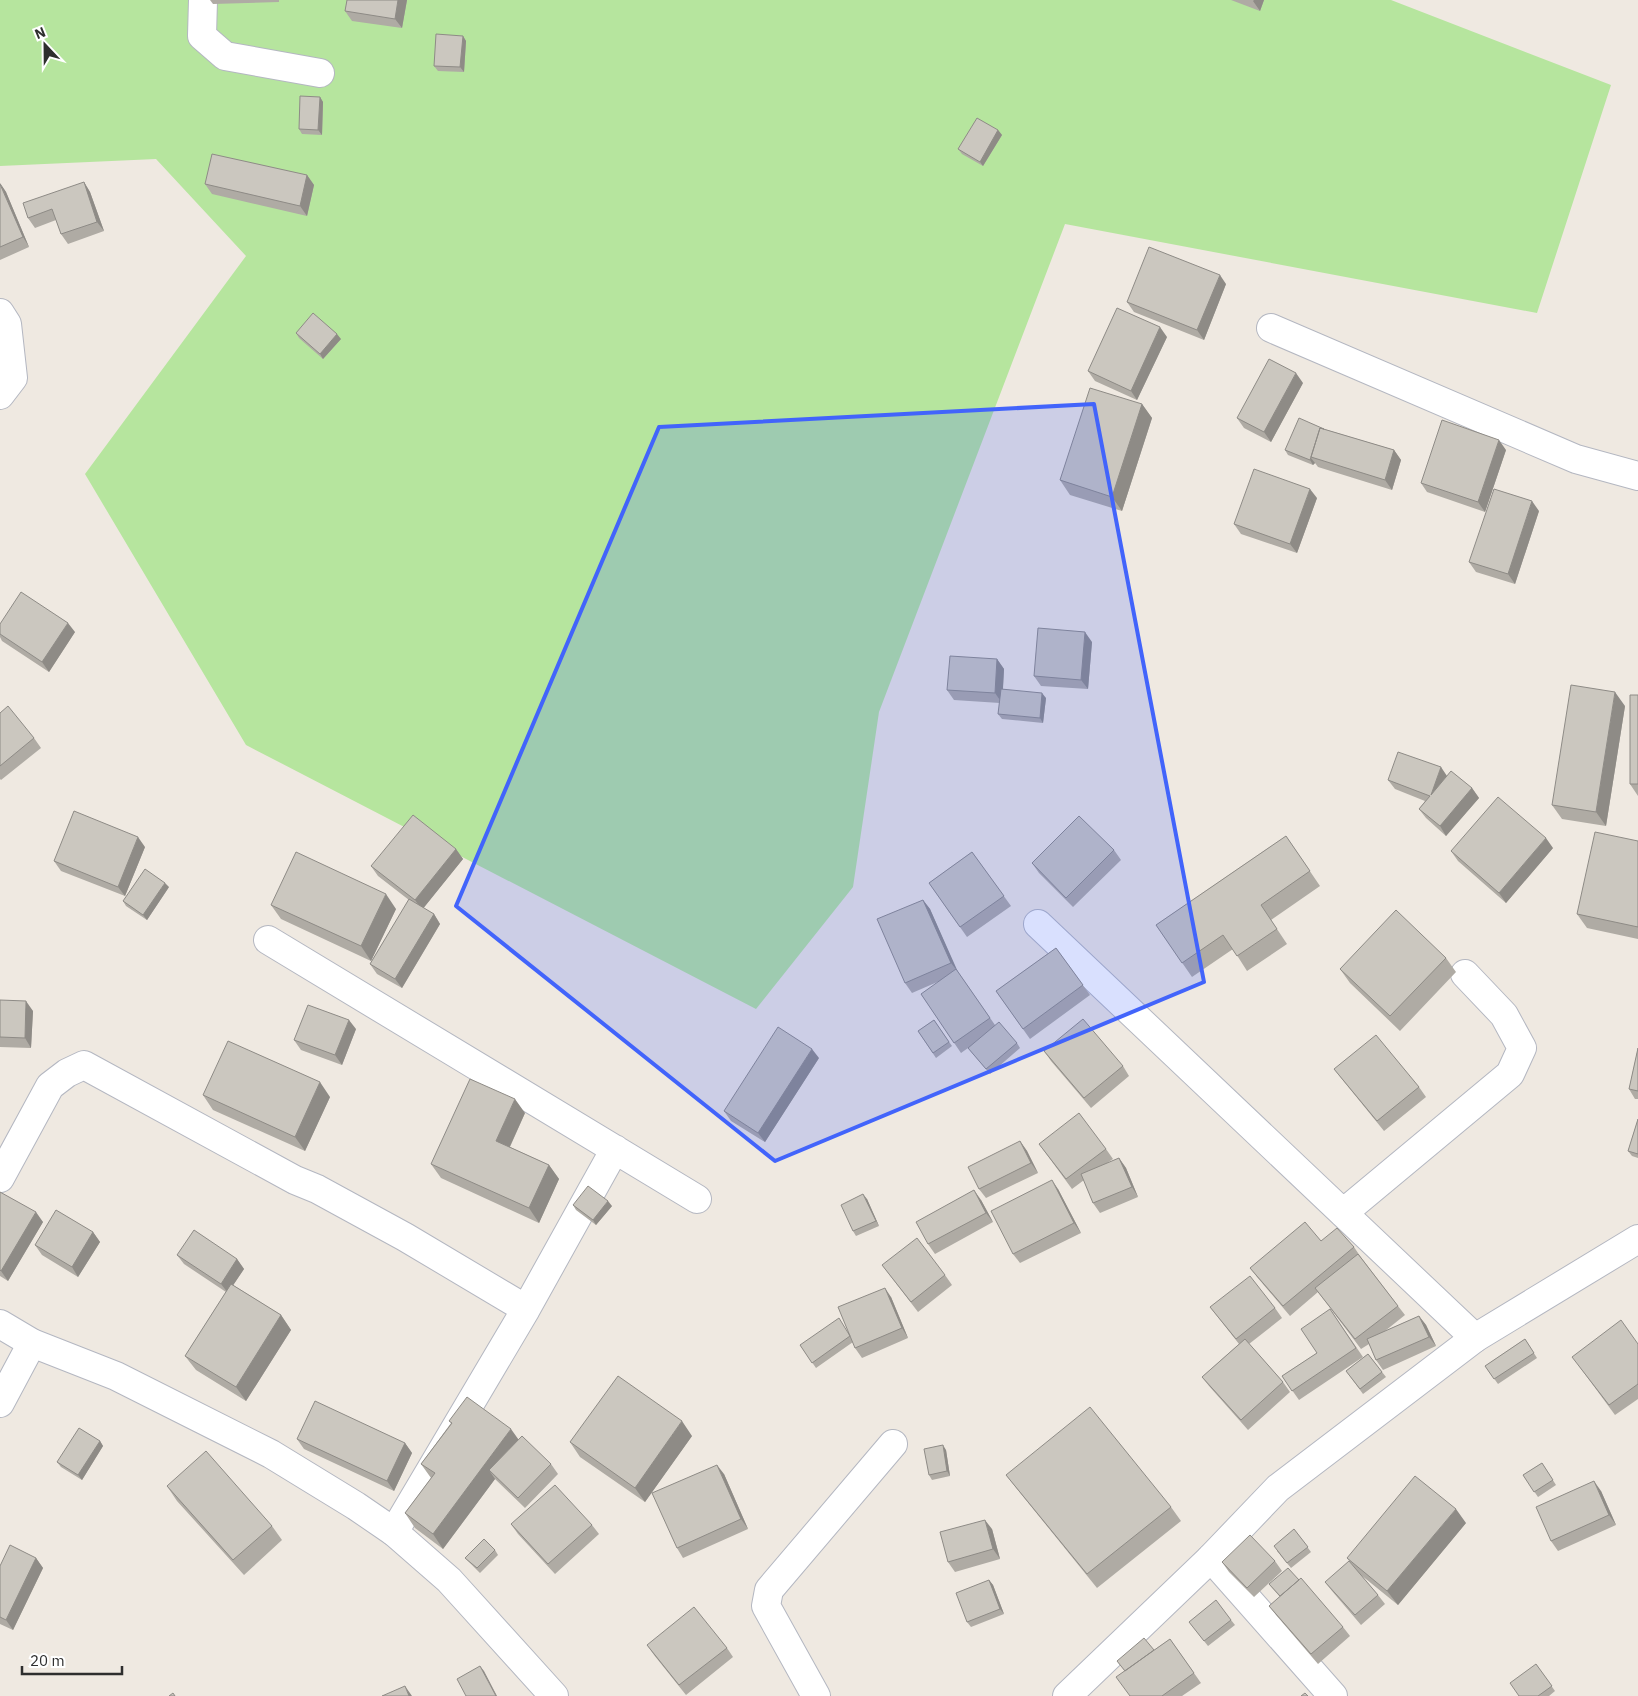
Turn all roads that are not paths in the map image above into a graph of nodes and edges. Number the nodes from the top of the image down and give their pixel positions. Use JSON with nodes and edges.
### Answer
{"nodes":[{"id":1,"x":203,"y":0,"type":"edge"},
{"id":2,"x":320,"y":73,"type":"dead end"},
{"id":3,"x":0,"y":313,"type":"edge"},
{"id":4,"x":1271,"y":328,"type":"dead end"},
{"id":5,"x":0,"y":395,"type":"edge"},
{"id":6,"x":1638,"y":476,"type":"edge"},
{"id":7,"x":1038,"y":924,"type":"dead end"},
{"id":8,"x":268,"y":940,"type":"dead end"},
{"id":9,"x":1465,"y":974,"type":"dead end"},
{"id":10,"x":616,"y":1149,"type":"junction"},
{"id":11,"x":0,"y":1178,"type":"edge"},
{"id":12,"x":697,"y":1199,"type":"dead end"},
{"id":13,"x":1343,"y":1213,"type":"junction"},
{"id":14,"x":1638,"y":1240,"type":"edge"},
{"id":15,"x":526,"y":1308,"type":"junction"},
{"id":16,"x":0,"y":1324,"type":"edge"},
{"id":17,"x":1475,"y":1338,"type":"junction"},
{"id":18,"x":32,"y":1344,"type":"junction"},
{"id":19,"x":0,"y":1403,"type":"edge"},
{"id":20,"x":893,"y":1444,"type":"dead end"},
{"id":21,"x":394,"y":1532,"type":"junction"},
{"id":22,"x":1211,"y":1558,"type":"junction"},
{"id":23,"x":554,"y":1696,"type":"edge"},
{"id":24,"x":816,"y":1696,"type":"edge"},
{"id":25,"x":1068,"y":1696,"type":"edge"},
{"id":26,"x":1333,"y":1696,"type":"edge"}],
"edges":[{"from":1,"to":2,"type":"street"},
{"from":3,"to":5,"type":"street"},
{"from":4,"to":6,"type":"street"},
{"from":7,"to":13,"type":"street"},
{"from":8,"to":10,"type":"street"},
{"from":9,"to":13,"type":"street"},
{"from":10,"to":12,"type":"street"},
{"from":10,"to":15,"type":"street"},
{"from":11,"to":15,"type":"street"},
{"from":13,"to":17,"type":"street"},
{"from":14,"to":17,"type":"street"},
{"from":15,"to":21,"type":"street"},
{"from":16,"to":18,"type":"street"},
{"from":17,"to":22,"type":"street"},
{"from":18,"to":19,"type":"street"},
{"from":18,"to":21,"type":"street"},
{"from":20,"to":24,"type":"street"},
{"from":21,"to":23,"type":"street"},
{"from":22,"to":25,"type":"street"},
{"from":22,"to":26,"type":"street"}]}
